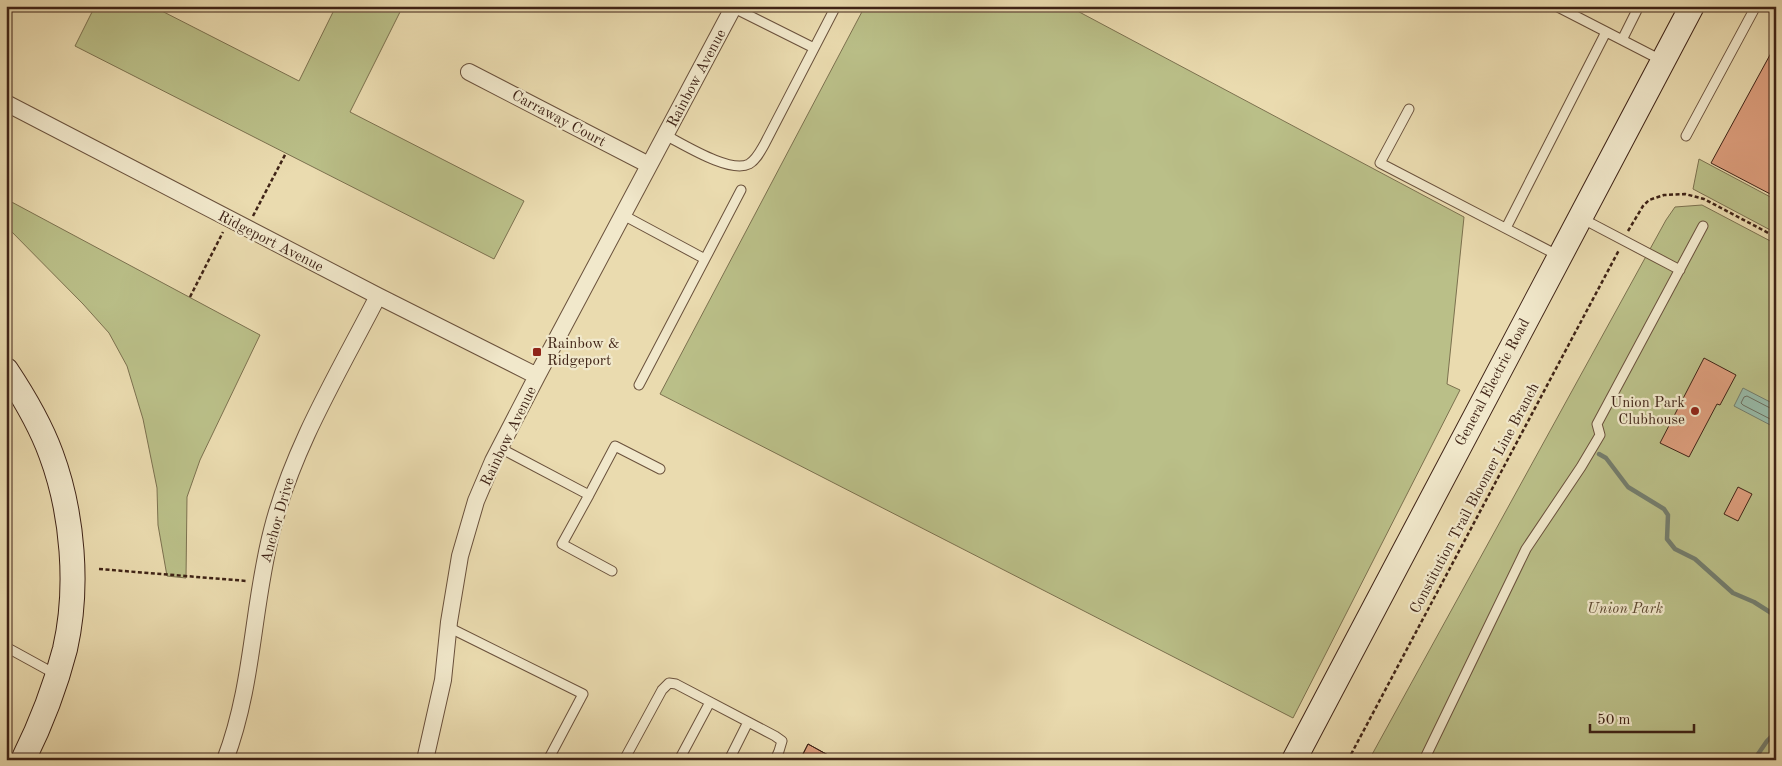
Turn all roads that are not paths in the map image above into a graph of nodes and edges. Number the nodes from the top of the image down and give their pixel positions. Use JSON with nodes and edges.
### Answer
{"nodes":[{"id":1,"x":836,"y":6,"type":"edge"},
{"id":2,"x":1556,"y":6,"type":"edge"},
{"id":3,"x":1639,"y":6,"type":"edge"},
{"id":4,"x":1692,"y":6,"type":"edge"},
{"id":5,"x":1756,"y":6,"type":"edge"},
{"id":6,"x":733,"y":7,"type":"edge"},
{"id":7,"x":1573,"y":10,"type":"edge"},
{"id":8,"x":1606,"y":32,"type":"junction"},
{"id":9,"x":1622,"y":40,"type":"junction"},
{"id":10,"x":814,"y":48,"type":"junction"},
{"id":11,"x":1664,"y":61,"type":"junction"},
{"id":12,"x":470,"y":72,"type":"dead end"},
{"id":13,"x":6,"y":103,"type":"edge"},
{"id":14,"x":1409,"y":109,"type":"dead end"},
{"id":15,"x":665,"y":135,"type":"junction"},
{"id":16,"x":1686,"y":136,"type":"dead end"},
{"id":17,"x":649,"y":165,"type":"junction"},
{"id":18,"x":741,"y":190,"type":"dead end"},
{"id":19,"x":623,"y":215,"type":"junction"},
{"id":20,"x":1580,"y":217,"type":"junction"},
{"id":21,"x":1703,"y":226,"type":"dead end"},
{"id":22,"x":1506,"y":228,"type":"junction"},
{"id":23,"x":1559,"y":256,"type":"junction"},
{"id":24,"x":705,"y":259,"type":"junction"},
{"id":25,"x":1680,"y":270,"type":"junction"},
{"id":26,"x":378,"y":296,"type":"junction"},
{"id":27,"x":6,"y":370,"type":"edge"},
{"id":28,"x":537,"y":376,"type":"junction"},
{"id":29,"x":639,"y":385,"type":"dead end"},
{"id":30,"x":500,"y":448,"type":"junction"},
{"id":31,"x":660,"y":469,"type":"dead end"},
{"id":32,"x":588,"y":495,"type":"junction"},
{"id":33,"x":612,"y":571,"type":"dead end"},
{"id":34,"x":448,"y":627,"type":"junction"},
{"id":35,"x":6,"y":647,"type":"edge"},
{"id":36,"x":57,"y":675,"type":"junction"},
{"id":37,"x":710,"y":702,"type":"junction"},
{"id":38,"x":748,"y":722,"type":"junction"},
{"id":39,"x":23,"y":760,"type":"edge"},
{"id":40,"x":225,"y":760,"type":"edge"},
{"id":41,"x":425,"y":760,"type":"edge"},
{"id":42,"x":548,"y":760,"type":"edge"},
{"id":43,"x":624,"y":760,"type":"edge"},
{"id":44,"x":679,"y":760,"type":"edge"},
{"id":45,"x":729,"y":760,"type":"edge"},
{"id":46,"x":775,"y":760,"type":"edge"},
{"id":47,"x":1294,"y":760,"type":"edge"},
{"id":48,"x":1424,"y":760,"type":"edge"}],
"edges":[{"from":1,"to":10,"type":"lane"},
{"from":2,"to":7,"type":"lane"},
{"from":3,"to":9,"type":"lane"},
{"from":4,"to":11,"type":"main road","name":"General Electric Road"},
{"from":5,"to":16,"type":"lane"},
{"from":6,"to":10,"type":"lane"},
{"from":6,"to":15,"type":"street","name":"Rainbow Avenue"},
{"from":7,"to":8,"type":"lane"},
{"from":8,"to":9,"type":"lane"},
{"from":8,"to":22,"type":"lane"},
{"from":9,"to":11,"type":"lane"},
{"from":10,"to":15,"type":"lane"},
{"from":11,"to":20,"type":"main road","name":"General Electric Road"},
{"from":12,"to":17,"type":"street","name":"Carraway Court"},
{"from":13,"to":26,"type":"street","name":"Ridgeport Avenue"},
{"from":14,"to":22,"type":"lane"},
{"from":15,"to":17,"type":"street","name":"Rainbow Avenue"},
{"from":17,"to":19,"type":"street","name":"Rainbow Avenue"},
{"from":18,"to":24,"type":"lane"},
{"from":19,"to":24,"type":"lane"},
{"from":19,"to":28,"type":"street","name":"Rainbow Avenue"},
{"from":20,"to":23,"type":"main road","name":"General Electric Road"},
{"from":20,"to":25,"type":"lane"},
{"from":21,"to":25,"type":"lane"},
{"from":22,"to":23,"type":"lane"},
{"from":23,"to":47,"type":"main road","name":"General Electric Road"},
{"from":24,"to":29,"type":"lane"},
{"from":25,"to":48,"type":"lane"},
{"from":26,"to":28,"type":"street","name":"Ridgeport Avenue"},
{"from":26,"to":40,"type":"street","name":"Anchor Drive"},
{"from":27,"to":36,"type":"main road"},
{"from":28,"to":30,"type":"street","name":"Rainbow Avenue"},
{"from":30,"to":32,"type":"lane"},
{"from":30,"to":34,"type":"street","name":"Rainbow Avenue"},
{"from":31,"to":32,"type":"lane"},
{"from":32,"to":33,"type":"lane"},
{"from":34,"to":41,"type":"street","name":"Rainbow Avenue"},
{"from":34,"to":42,"type":"lane"},
{"from":35,"to":36,"type":"lane"},
{"from":36,"to":39,"type":"main road"},
{"from":37,"to":38,"type":"lane"},
{"from":37,"to":43,"type":"lane"},
{"from":37,"to":44,"type":"lane"},
{"from":38,"to":45,"type":"lane"},
{"from":38,"to":46,"type":"lane"}]}
